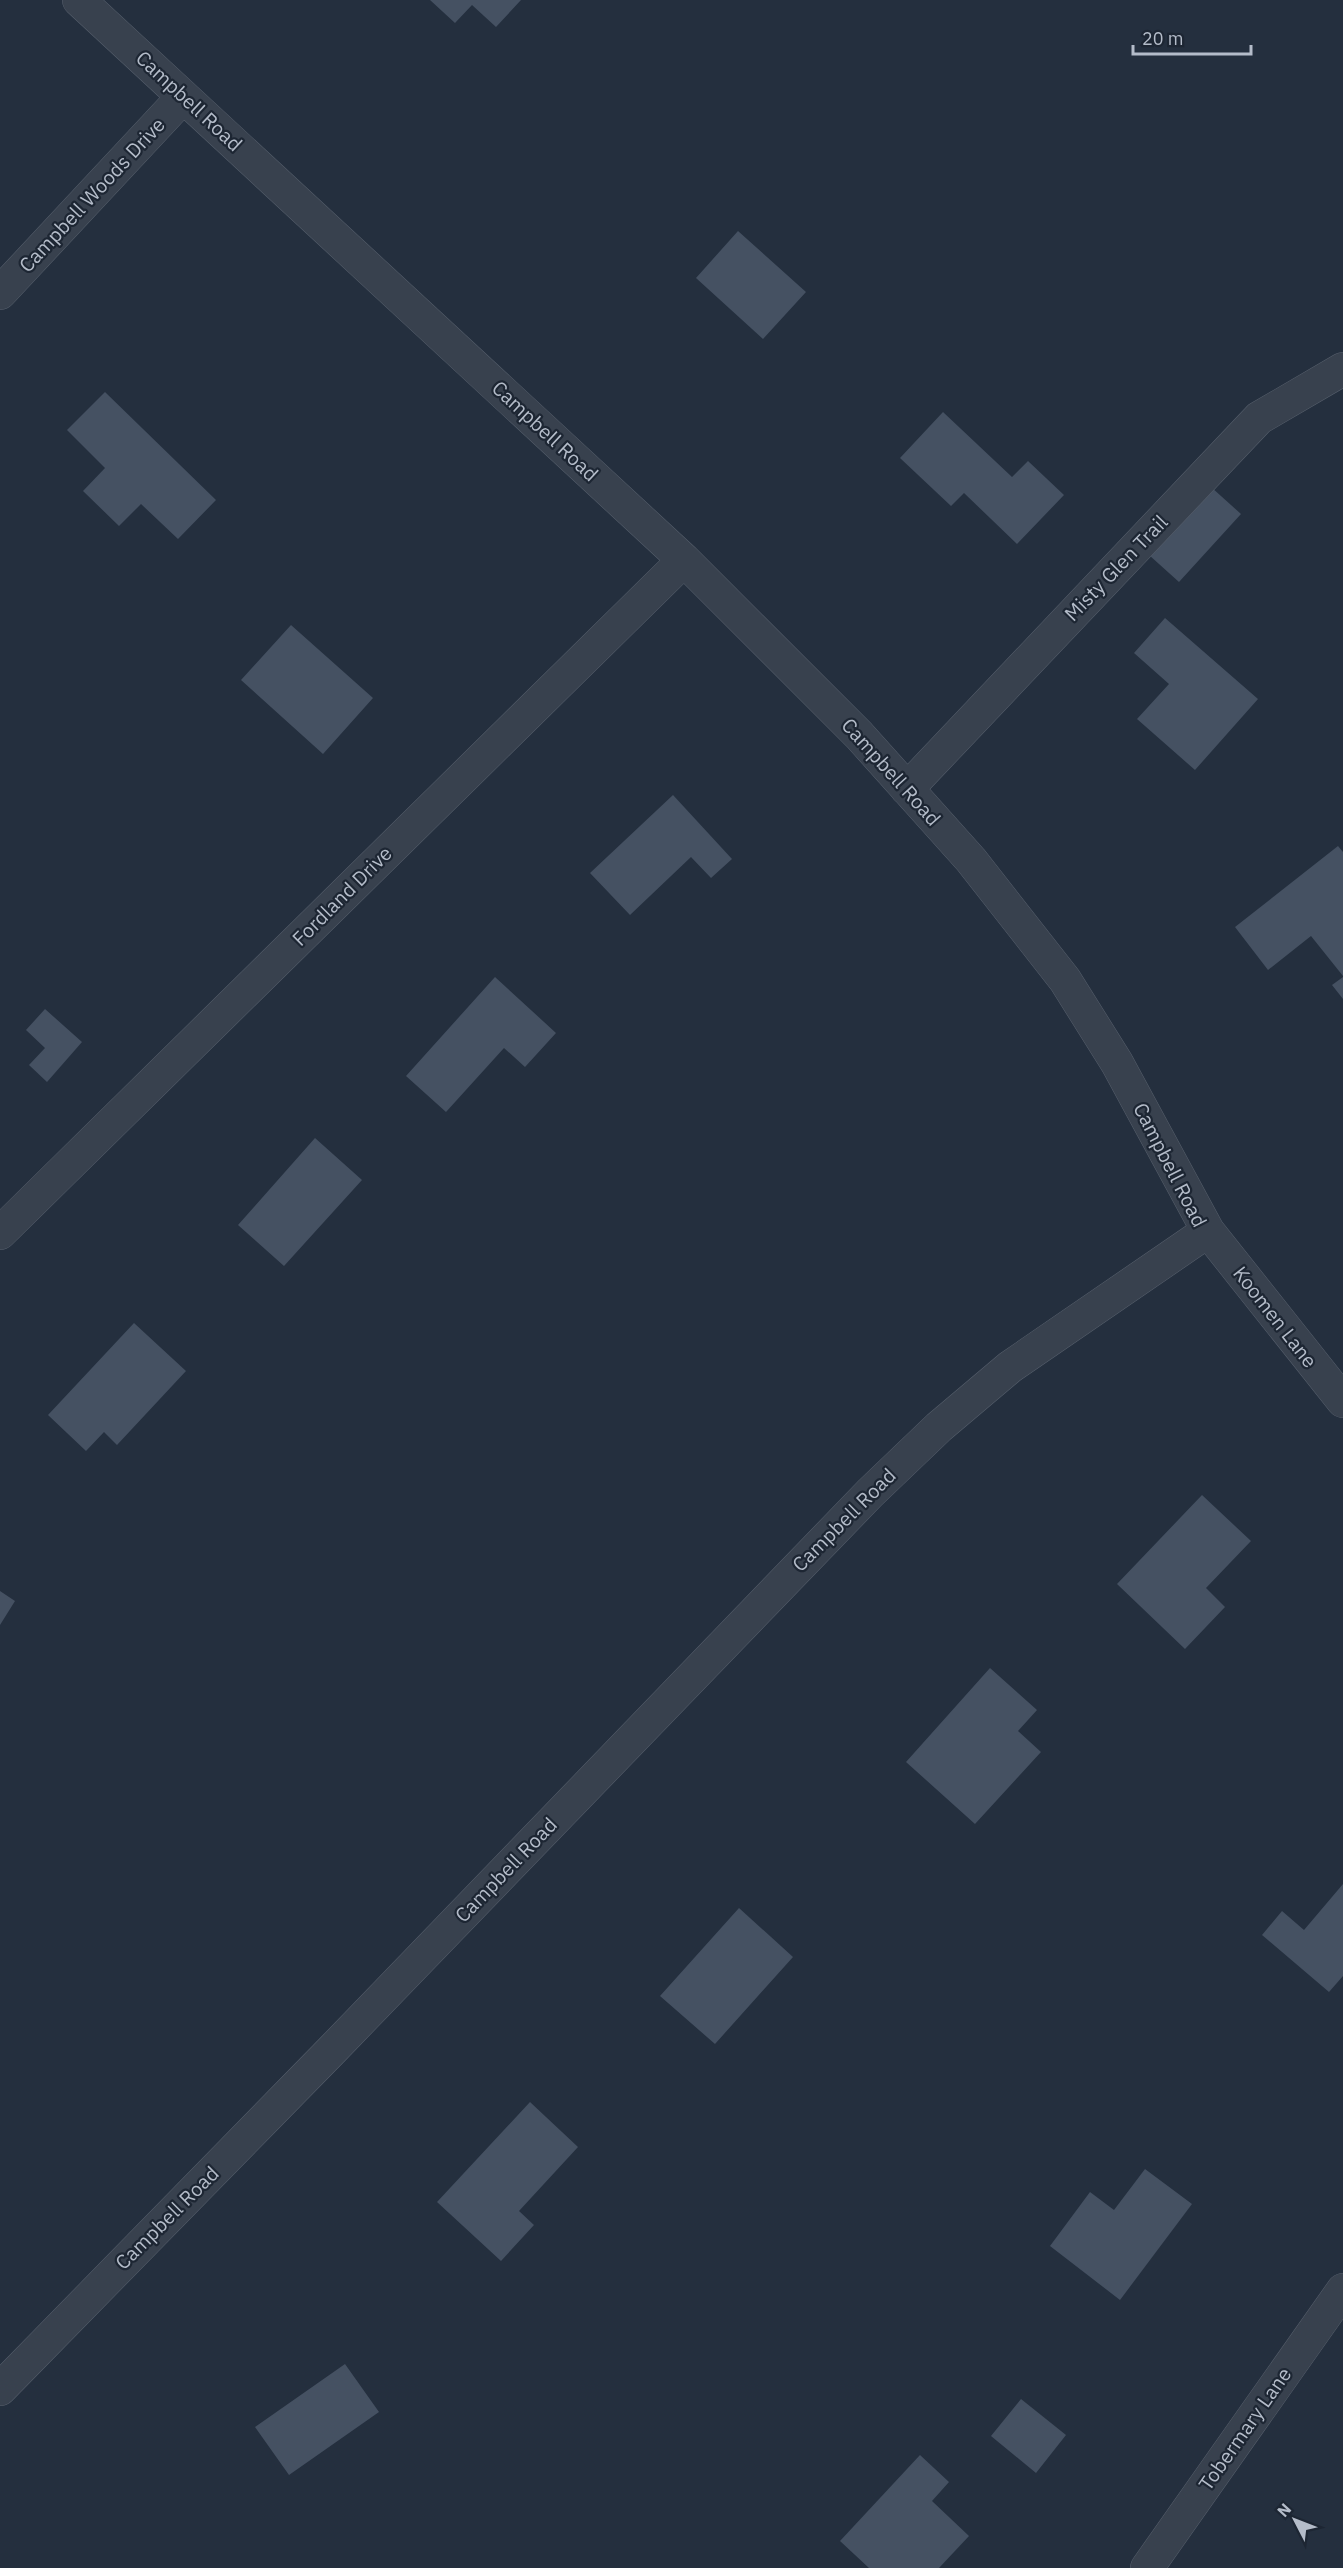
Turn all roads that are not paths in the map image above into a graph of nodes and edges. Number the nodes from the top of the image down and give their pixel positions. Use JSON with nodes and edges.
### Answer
{"nodes":[{"id":1,"x":79,"y":0,"type":"edge"},
{"id":2,"x":183,"y":97,"type":"junction"},
{"id":3,"x":0,"y":293,"type":"edge"},
{"id":4,"x":1343,"y":369,"type":"edge"},
{"id":5,"x":684,"y":560,"type":"junction"},
{"id":6,"x":906,"y":789,"type":"junction"},
{"id":7,"x":1208,"y":1231,"type":"junction"},
{"id":8,"x":0,"y":1233,"type":"edge"},
{"id":9,"x":1343,"y":1401,"type":"edge"},
{"id":10,"x":1343,"y":2290,"type":"edge"},
{"id":11,"x":0,"y":2388,"type":"edge"},
{"id":12,"x":1147,"y":2568,"type":"edge"}],
"edges":[{"from":1,"to":2,"type":"street","name":"Campbell Road"},
{"from":2,"to":3,"type":"street","name":"Campbell Woods Drive"},
{"from":2,"to":5,"type":"street","name":"Campbell Road"},
{"from":4,"to":6,"type":"street","name":"Misty Glen Trail"},
{"from":5,"to":6,"type":"street","name":"Campbell Road"},
{"from":5,"to":8,"type":"street","name":"Fordland Drive"},
{"from":6,"to":7,"type":"street","name":"Campbell Road"},
{"from":7,"to":9,"type":"street","name":"Koomen Lane"},
{"from":7,"to":11,"type":"street","name":"Campbell Road"},
{"from":10,"to":12,"type":"street","name":"Tobermary Lane"}]}
